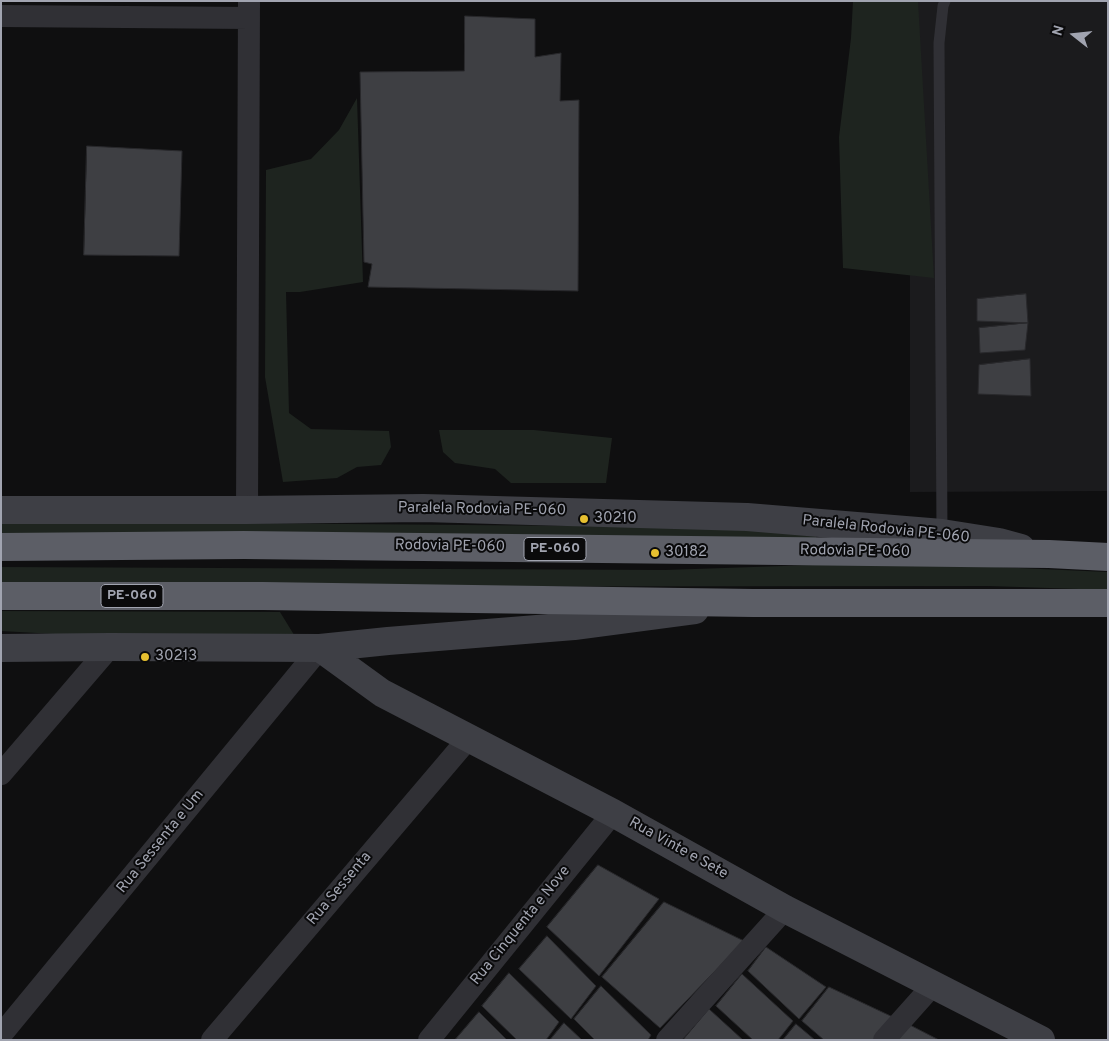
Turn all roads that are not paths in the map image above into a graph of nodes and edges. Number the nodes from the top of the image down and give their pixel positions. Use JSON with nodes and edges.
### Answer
{"nodes":[{"id":1,"x":945,"y":1,"type":"edge"},
{"id":2,"x":249,"y":10,"type":"edge"},
{"id":3,"x":1,"y":16,"type":"edge"},
{"id":4,"x":1,"y":510,"type":"edge"},
{"id":5,"x":247,"y":510,"type":"junction"},
{"id":6,"x":942,"y":533,"type":"junction"},
{"id":7,"x":1,"y":547,"type":"edge"},
{"id":8,"x":1050,"y":554,"type":"junction"},
{"id":9,"x":1108,"y":557,"type":"edge"},
{"id":10,"x":1,"y":596,"type":"edge"},
{"id":11,"x":753,"y":603,"type":"junction"},
{"id":12,"x":1108,"y":604,"type":"edge"},
{"id":13,"x":110,"y":647,"type":"junction"},
{"id":14,"x":1,"y":648,"type":"edge"},
{"id":15,"x":320,"y":648,"type":"junction"},
{"id":16,"x":468,"y":738,"type":"junction"},
{"id":17,"x":1,"y":774,"type":"edge"},
{"id":18,"x":613,"y":813,"type":"junction"},
{"id":19,"x":785,"y":909,"type":"junction"},
{"id":20,"x":934,"y":984,"type":"junction"},
{"id":21,"x":1,"y":1035,"type":"edge"},
{"id":22,"x":212,"y":1040,"type":"edge"},
{"id":23,"x":429,"y":1040,"type":"edge"},
{"id":24,"x":667,"y":1040,"type":"edge"},
{"id":25,"x":884,"y":1040,"type":"edge"},
{"id":26,"x":1041,"y":1040,"type":"edge"}],
"edges":[{"from":1,"to":6,"type":"lane"},
{"from":2,"to":3,"type":"street"},
{"from":2,"to":5,"type":"street"},
{"from":4,"to":5,"type":"main road","name":"Paralela Rodovia PE-060","number":"PE-060"},
{"from":5,"to":6,"type":"main road","name":"Paralela Rodovia PE-060","number":"PE-060"},
{"from":6,"to":8,"type":"main road","name":"Paralela Rodovia PE-060","number":"PE-060"},
{"from":7,"to":8,"type":"highway","name":"Rodovia PE-060","number":"PE-060"},
{"from":8,"to":9,"type":"highway","name":"Rodovia PE-060","number":"PE-060"},
{"from":10,"to":11,"type":"highway","number":"PE-060"},
{"from":11,"to":12,"type":"highway","number":"PE-060"},
{"from":11,"to":15,"type":"main road","number":"PE-060"},
{"from":13,"to":14,"type":"main road","number":"PE-060"},
{"from":13,"to":15,"type":"main road","number":"PE-060"},
{"from":13,"to":17,"type":"street"},
{"from":15,"to":16,"type":"main road","name":"Rua Vinte e Sete"},
{"from":15,"to":21,"type":"street","name":"Rua Sessenta e Um"},
{"from":16,"to":18,"type":"main road","name":"Rua Vinte e Sete"},
{"from":16,"to":22,"type":"street","name":"Rua Sessenta"},
{"from":18,"to":19,"type":"main road","name":"Rua Vinte e Sete"},
{"from":18,"to":23,"type":"street","name":"Rua Cinquenta e Nove"},
{"from":19,"to":20,"type":"main road","name":"Rua Vinte e Sete"},
{"from":19,"to":24,"type":"street"},
{"from":20,"to":25,"type":"street"},
{"from":20,"to":26,"type":"main road","name":"Rua Vinte e Sete"}]}
